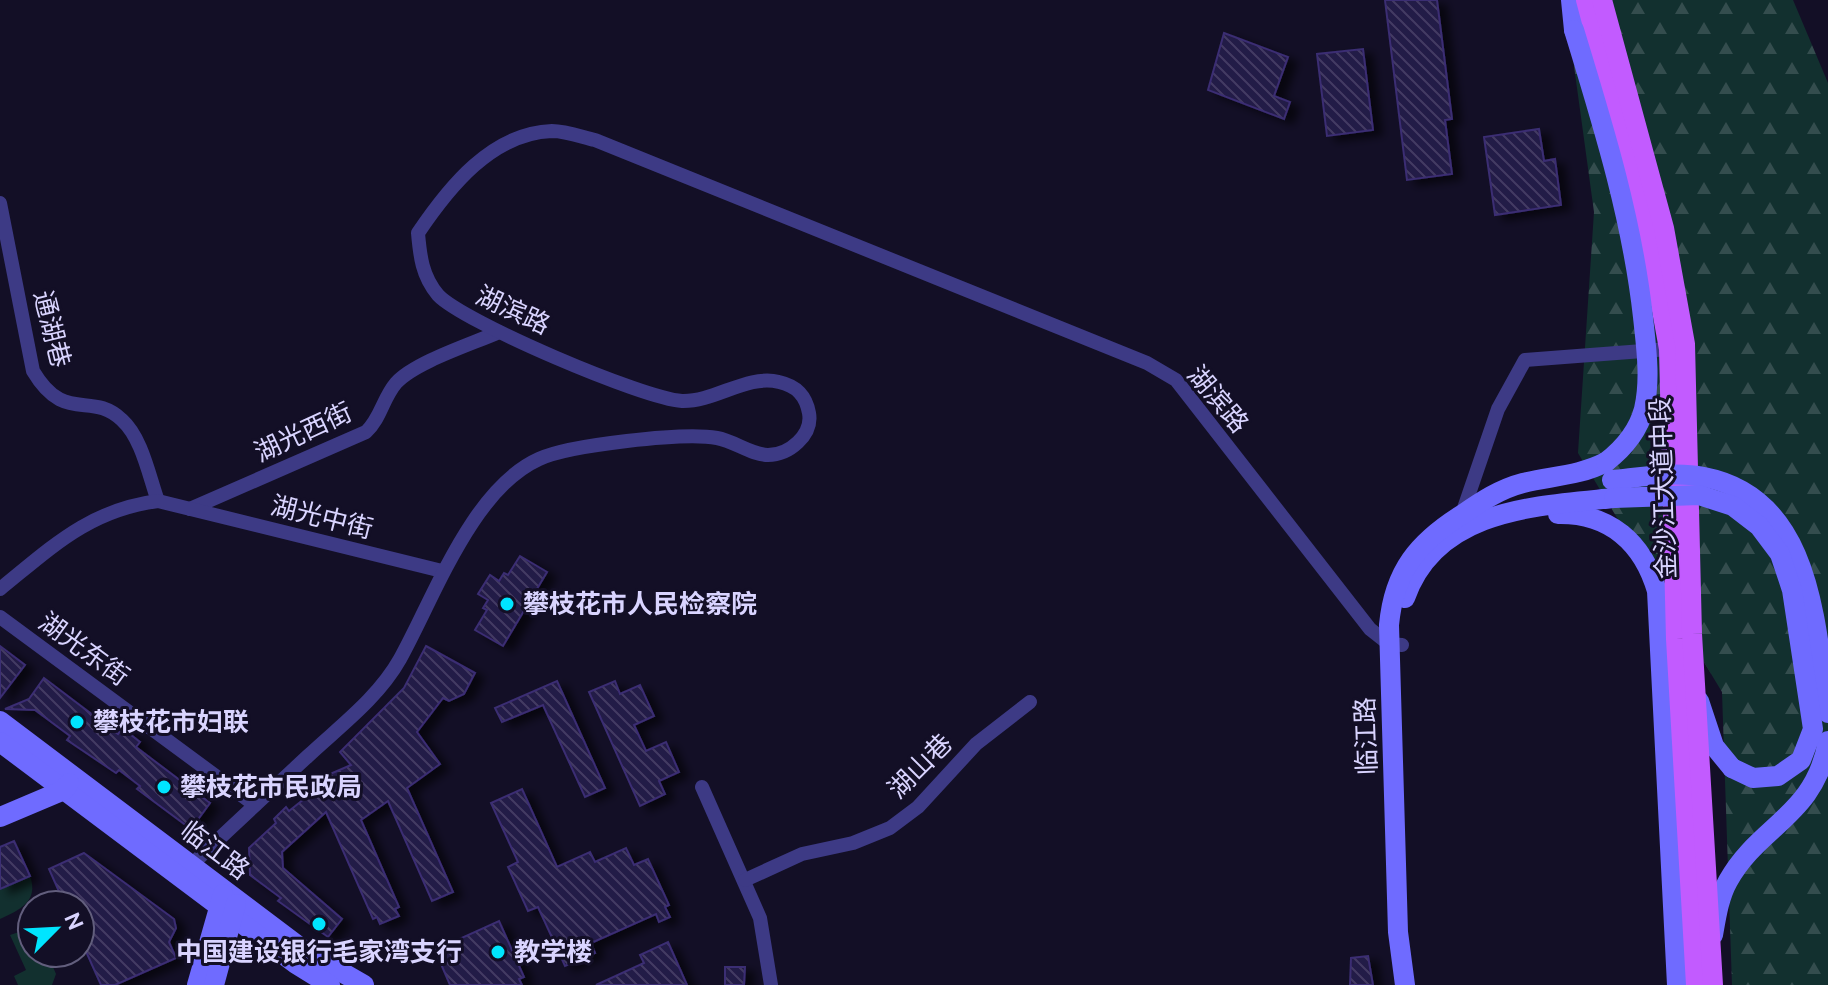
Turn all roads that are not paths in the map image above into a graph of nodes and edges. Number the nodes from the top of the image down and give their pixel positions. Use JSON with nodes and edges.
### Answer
{"nodes":[{"id":1,"x":1571,"y":0,"type":"edge"},
{"id":2,"x":1586,"y":0,"type":"edge"},
{"id":3,"x":1602,"y":0,"type":"edge"},
{"id":4,"x":0,"y":203,"type":"edge"},
{"id":5,"x":499,"y":332,"type":"junction"},
{"id":6,"x":1669,"y":349,"type":"junction"},
{"id":7,"x":1611,"y":480,"type":"junction"},
{"id":8,"x":158,"y":501,"type":"junction"},
{"id":9,"x":190,"y":509,"type":"junction"},
{"id":10,"x":1468,"y":519,"type":"junction"},
{"id":11,"x":442,"y":571,"type":"junction"},
{"id":12,"x":0,"y":589,"type":"edge"},
{"id":13,"x":0,"y":617,"type":"edge"},
{"id":14,"x":1396,"y":644,"type":"junction"},
{"id":15,"x":1696,"y":692,"type":"junction"},
{"id":16,"x":1030,"y":702,"type":"dead end"},
{"id":17,"x":1828,"y":713,"type":"edge"},
{"id":18,"x":0,"y":721,"type":"edge"},
{"id":19,"x":1828,"y":741,"type":"edge"},
{"id":20,"x":0,"y":742,"type":"edge"},
{"id":21,"x":69,"y":783,"type":"junction"},
{"id":22,"x":702,"y":787,"type":"dead end"},
{"id":23,"x":255,"y":805,"type":"junction"},
{"id":24,"x":0,"y":817,"type":"edge"},
{"id":25,"x":185,"y":870,"type":"junction"},
{"id":26,"x":745,"y":880,"type":"junction"},
{"id":27,"x":228,"y":903,"type":"junction"},
{"id":28,"x":1711,"y":950,"type":"junction"},
{"id":29,"x":197,"y":985,"type":"edge"},
{"id":30,"x":214,"y":985,"type":"edge"},
{"id":31,"x":330,"y":985,"type":"edge"},
{"id":32,"x":364,"y":985,"type":"edge"},
{"id":33,"x":771,"y":985,"type":"edge"},
{"id":34,"x":1405,"y":985,"type":"edge"},
{"id":35,"x":1418,"y":985,"type":"edge"},
{"id":36,"x":1677,"y":985,"type":"edge"},
{"id":37,"x":1696,"y":985,"type":"edge"},
{"id":38,"x":1713,"y":985,"type":"edge"}],
"edges":[{"from":1,"to":7,"type":"main road","bridge":true},
{"from":2,"to":6,"type":"main road","name":"金沙江大道中段"},
{"from":3,"to":15,"type":"main road","name":"金沙江大道中段"},
{"from":4,"to":8,"type":"street","name":"通湖巷"},
{"from":5,"to":9,"type":"street","name":"湖光西街"},
{"from":5,"to":11,"type":"street","name":"湖滨路"},
{"from":5,"to":14,"type":"street","name":"湖滨路"},
{"from":6,"to":10,"type":"street"},
{"from":6,"to":37,"type":"main road","name":"金沙江大道中段"},
{"from":7,"to":10,"type":"main road"},
{"from":7,"to":10,"type":"main road"},
{"from":7,"to":15,"type":"main road","bridge":true},
{"from":7,"to":17,"type":"main road","bridge":true},
{"from":8,"to":9,"type":"street","name":"湖光中街"},
{"from":8,"to":12,"type":"street"},
{"from":9,"to":11,"type":"street","name":"湖光中街"},
{"from":10,"to":14,"type":"main road","name":"临江路"},
{"from":10,"to":36,"type":"main road"},
{"from":11,"to":23,"type":"street","name":"湖滨路"},
{"from":13,"to":23,"type":"street","name":"湖光东街"},
{"from":14,"to":34,"type":"main road","name":"临江路"},
{"from":14,"to":35,"type":"main road","name":"临江路"},
{"from":15,"to":28,"type":"main road","name":"金沙江大道中段"},
{"from":16,"to":26,"type":"street","name":"湖山巷"},
{"from":18,"to":21,"type":"main road","name":"临江路"},
{"from":19,"to":28,"type":"main road"},
{"from":20,"to":21,"type":"main road","name":"临江路"},
{"from":21,"to":24,"type":"main road"},
{"from":21,"to":25,"type":"main road","name":"临江路"},
{"from":22,"to":26,"type":"street"},
{"from":23,"to":25,"type":"street","name":"湖滨路"},
{"from":25,"to":27,"type":"main road","name":"临江路"},
{"from":26,"to":33,"type":"street"},
{"from":27,"to":29,"type":"main road"},
{"from":27,"to":30,"type":"main road"},
{"from":27,"to":31,"type":"main road","name":"临江路"},
{"from":27,"to":32,"type":"main road","name":"临江路"},
{"from":28,"to":38,"type":"main road","name":"金沙江大道中段"}]}
